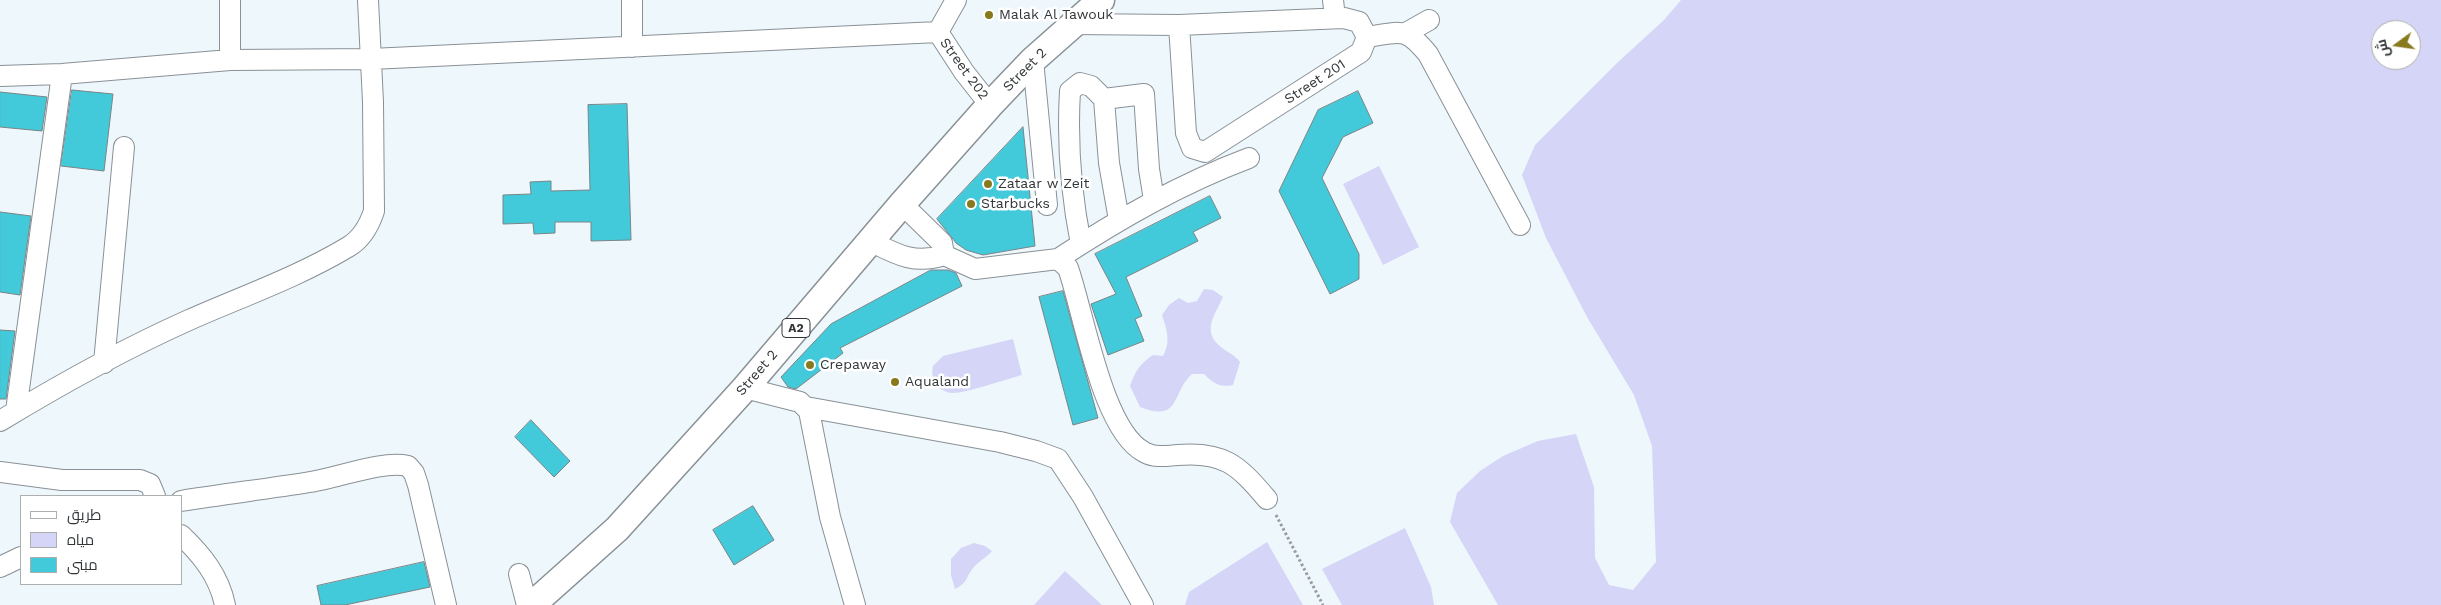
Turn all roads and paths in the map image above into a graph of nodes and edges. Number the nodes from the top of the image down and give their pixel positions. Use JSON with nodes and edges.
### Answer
{"nodes":[{"id":1,"x":230,"y":0,"type":"edge"},
{"id":2,"x":368,"y":0,"type":"edge"},
{"id":3,"x":632,"y":0,"type":"edge"},
{"id":4,"x":956,"y":0,"type":"edge"},
{"id":5,"x":1101,"y":0,"type":"edge"},
{"id":6,"x":1334,"y":9,"type":"edge"},
{"id":7,"x":1429,"y":20,"type":"dead end"},
{"id":8,"x":1072,"y":24,"type":"junction"},
{"id":9,"x":1179,"y":25,"type":"junction"},
{"id":10,"x":938,"y":32,"type":"junction"},
{"id":11,"x":1406,"y":33,"type":"junction"},
{"id":12,"x":1367,"y":37,"type":"junction"},
{"id":13,"x":632,"y":47,"type":"junction"},
{"id":14,"x":371,"y":59,"type":"junction"},
{"id":15,"x":230,"y":60,"type":"junction"},
{"id":16,"x":1033,"y":60,"type":"junction"},
{"id":17,"x":62,"y":74,"type":"junction"},
{"id":18,"x":0,"y":76,"type":"edge"},
{"id":19,"x":1104,"y":99,"type":"junction"},
{"id":20,"x":990,"y":105,"type":"junction"},
{"id":21,"x":124,"y":147,"type":"dead end"},
{"id":22,"x":1248,"y":158,"type":"dead end"},
{"id":23,"x":1154,"y":200,"type":"junction"},
{"id":24,"x":902,"y":204,"type":"junction"},
{"id":25,"x":1047,"y":205,"type":"dead end"},
{"id":26,"x":1119,"y":220,"type":"junction"},
{"id":27,"x":1520,"y":225,"type":"dead end"},
{"id":28,"x":870,"y":241,"type":"junction"},
{"id":29,"x":1081,"y":244,"type":"junction"},
{"id":30,"x":944,"y":255,"type":"junction"},
{"id":31,"x":1058,"y":259,"type":"junction"},
{"id":32,"x":104,"y":363,"type":"junction"},
{"id":33,"x":745,"y":388,"type":"junction"},
{"id":34,"x":806,"y":408,"type":"junction"},
{"id":35,"x":8,"y":416,"type":"edge"},
{"id":36,"x":0,"y":472,"type":"edge"},
{"id":37,"x":155,"y":495,"type":"edge"},
{"id":38,"x":1267,"y":499,"type":"joint"},
{"id":39,"x":182,"y":501,"type":"edge"},
{"id":40,"x":182,"y":536,"type":"edge"},
{"id":41,"x":20,"y":557,"type":"edge"},
{"id":42,"x":0,"y":567,"type":"edge"},
{"id":43,"x":519,"y":574,"type":"dead end"},
{"id":44,"x":225,"y":605,"type":"edge"},
{"id":45,"x":446,"y":605,"type":"edge"},
{"id":46,"x":527,"y":605,"type":"edge"},
{"id":47,"x":532,"y":605,"type":"edge"},
{"id":48,"x":856,"y":605,"type":"edge"},
{"id":49,"x":1143,"y":605,"type":"edge"},
{"id":50,"x":1323,"y":605,"type":"edge"}],
"edges":[{"from":1,"to":15,"type":"street"},
{"from":2,"to":14,"type":"street"},
{"from":3,"to":13,"type":"street"},
{"from":4,"to":10,"type":"street"},
{"from":5,"to":8,"type":"main road","number":"A2"},
{"from":6,"to":9,"type":"street"},
{"from":6,"to":12,"type":"street"},
{"from":7,"to":11,"type":"street"},
{"from":8,"to":9,"type":"street"},
{"from":8,"to":16,"type":"main road","name":"Street 2","number":"A2"},
{"from":9,"to":12,"type":"street","name":"Street 201"},
{"from":10,"to":13,"type":"street"},
{"from":10,"to":20,"type":"street","name":"Street 202"},
{"from":11,"to":12,"type":"street"},
{"from":11,"to":27,"type":"street"},
{"from":13,"to":14,"type":"street"},
{"from":14,"to":15,"type":"street"},
{"from":14,"to":32,"type":"street"},
{"from":15,"to":17,"type":"street"},
{"from":16,"to":20,"type":"main road","name":"Street 2","number":"A2"},
{"from":16,"to":25,"type":"street"},
{"from":17,"to":18,"type":"street"},
{"from":17,"to":35,"type":"street"},
{"from":19,"to":23,"type":"street"},
{"from":19,"to":26,"type":"street"},
{"from":19,"to":29,"type":"street"},
{"from":20,"to":24,"type":"main road","name":"Street 2","number":"A2"},
{"from":21,"to":32,"type":"street"},
{"from":22,"to":23,"type":"street"},
{"from":23,"to":26,"type":"street"},
{"from":24,"to":28,"type":"main road","name":"Street 2","number":"A2"},
{"from":24,"to":30,"type":"street"},
{"from":26,"to":29,"type":"street"},
{"from":28,"to":30,"type":"street"},
{"from":28,"to":33,"type":"main road","name":"Street 2","number":"A2"},
{"from":29,"to":31,"type":"street"},
{"from":30,"to":31,"type":"street"},
{"from":31,"to":38,"type":"street"},
{"from":32,"to":35,"type":"street"},
{"from":33,"to":34,"type":"street"},
{"from":33,"to":47,"type":"main road","name":"Street 2","number":"A2"},
{"from":34,"to":48,"type":"street"},
{"from":34,"to":49,"type":"street"},
{"from":36,"to":37,"type":"street"},
{"from":38,"to":50,"type":"path"},
{"from":39,"to":45,"type":"street"},
{"from":40,"to":44,"type":"street"},
{"from":41,"to":42,"type":"street"},
{"from":43,"to":46,"type":"street"}]}
